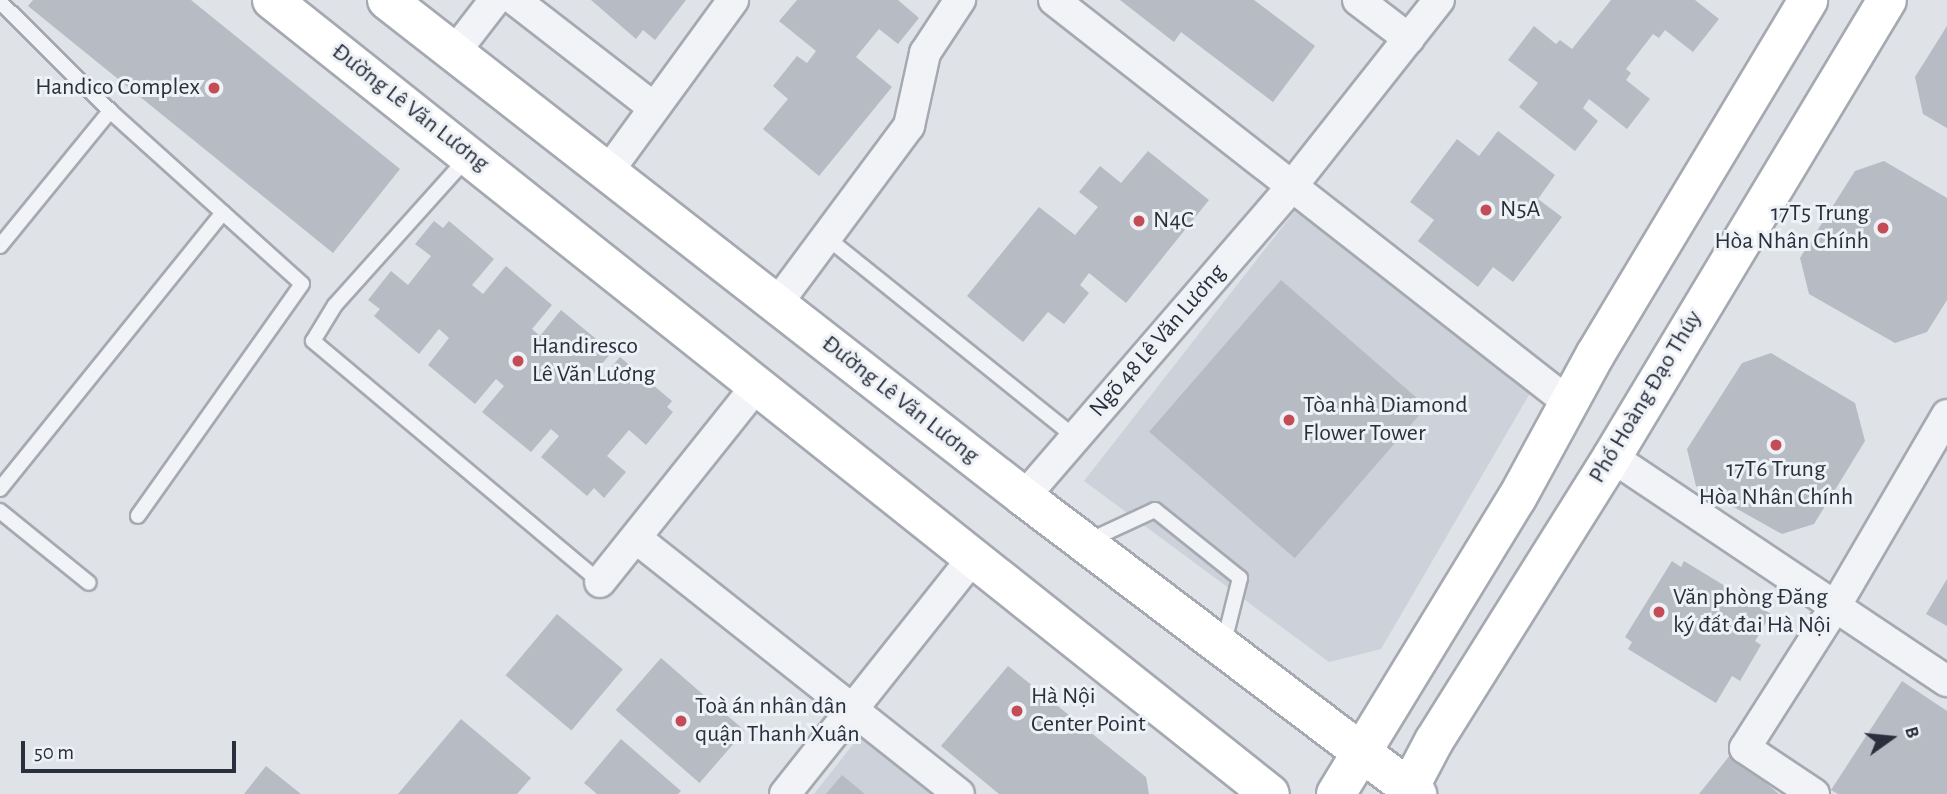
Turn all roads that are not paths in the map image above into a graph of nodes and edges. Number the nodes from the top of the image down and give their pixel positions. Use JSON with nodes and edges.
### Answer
{"nodes":[{"id":1,"x":272,"y":0,"type":"edge"},
{"id":2,"x":387,"y":0,"type":"edge"},
{"id":3,"x":495,"y":0,"type":"edge"},
{"id":4,"x":515,"y":0,"type":"edge"},
{"id":5,"x":733,"y":0,"type":"edge"},
{"id":6,"x":960,"y":0,"type":"edge"},
{"id":7,"x":1054,"y":0,"type":"edge"},
{"id":8,"x":1358,"y":0,"type":"edge"},
{"id":9,"x":1439,"y":0,"type":"edge"},
{"id":10,"x":1808,"y":0,"type":"edge"},
{"id":11,"x":1887,"y":0,"type":"edge"},
{"id":12,"x":0,"y":2,"type":"edge"},
{"id":13,"x":1409,"y":39,"type":"junction"},
{"id":14,"x":454,"y":53,"type":"junction"},
{"id":15,"x":654,"y":108,"type":"junction"},
{"id":16,"x":110,"y":111,"type":"junction"},
{"id":17,"x":469,"y":156,"type":"junction"},
{"id":18,"x":607,"y":173,"type":"junction"},
{"id":19,"x":1292,"y":186,"type":"junction"},
{"id":20,"x":223,"y":213,"type":"junction"},
{"id":21,"x":826,"y":237,"type":"junction"},
{"id":22,"x":0,"y":246,"type":"edge"},
{"id":23,"x":776,"y":305,"type":"junction"},
{"id":24,"x":757,"y":386,"type":"junction"},
{"id":25,"x":1569,"y":403,"type":"junction"},
{"id":26,"x":1947,"y":415,"type":"edge"},
{"id":27,"x":1075,"y":437,"type":"junction"},
{"id":28,"x":1612,"y":457,"type":"junction"},
{"id":29,"x":0,"y":489,"type":"edge"},
{"id":30,"x":1024,"y":497,"type":"junction"},
{"id":31,"x":0,"y":511,"type":"edge"},
{"id":32,"x":138,"y":516,"type":"dead end"},
{"id":33,"x":636,"y":538,"type":"junction"},
{"id":34,"x":1084,"y":543,"type":"junction"},
{"id":35,"x":972,"y":559,"type":"junction"},
{"id":36,"x":600,"y":582,"type":"joint"},
{"id":37,"x":89,"y":583,"type":"dead end"},
{"id":38,"x":1836,"y":605,"type":"junction"},
{"id":39,"x":1222,"y":647,"type":"junction"},
{"id":40,"x":1947,"y":681,"type":"edge"},
{"id":41,"x":853,"y":711,"type":"junction"},
{"id":42,"x":1361,"y":751,"type":"junction"},
{"id":43,"x":1411,"y":792,"type":"edge"},
{"id":44,"x":785,"y":794,"type":"edge"},
{"id":45,"x":959,"y":794,"type":"edge"},
{"id":46,"x":1270,"y":794,"type":"edge"},
{"id":47,"x":1336,"y":794,"type":"edge"},
{"id":48,"x":1814,"y":794,"type":"edge"}],
"edges":[{"from":1,"to":17,"type":"main road","name":"Đường Lê Văn Lương"},
{"from":2,"to":14,"type":"main road","name":"Đường Lê Văn Lương"},
{"from":3,"to":14,"type":"street"},
{"from":4,"to":15,"type":"street"},
{"from":5,"to":15,"type":"street"},
{"from":6,"to":21,"type":"street"},
{"from":7,"to":19,"type":"street"},
{"from":8,"to":13,"type":"street"},
{"from":9,"to":13,"type":"street","name":"Ngõ 48 Lê Văn Lương"},
{"from":10,"to":25,"type":"main road"},
{"from":11,"to":28,"type":"main road","name":"Phố Hoàng Đạo Thúy"},
{"from":12,"to":16,"type":"lane"},
{"from":13,"to":19,"type":"street","name":"Ngõ 48 Lê Văn Lương"},
{"from":14,"to":18,"type":"main road","name":"Đường Lê Văn Lương"},
{"from":15,"to":18,"type":"street"},
{"from":16,"to":20,"type":"lane"},
{"from":16,"to":22,"type":"lane"},
{"from":17,"to":24,"type":"main road","name":"Đường Lê Văn Lương"},
{"from":17,"to":36,"type":"lane"},
{"from":18,"to":23,"type":"main road","name":"Đường Lê Văn Lương"},
{"from":19,"to":25,"type":"street"},
{"from":19,"to":27,"type":"street","name":"Ngõ 48 Lê Văn Lương"},
{"from":20,"to":29,"type":"lane"},
{"from":20,"to":32,"type":"lane"},
{"from":21,"to":23,"type":"street"},
{"from":21,"to":27,"type":"lane"},
{"from":23,"to":30,"type":"main road","name":"Đường Lê Văn Lương"},
{"from":24,"to":33,"type":"street"},
{"from":24,"to":35,"type":"main road","name":"Đường Lê Văn Lương"},
{"from":25,"to":42,"type":"main road"},
{"from":26,"to":38,"type":"street"},
{"from":27,"to":30,"type":"street","name":"Ngõ 48 Lê Văn Lương"},
{"from":28,"to":38,"type":"street"},
{"from":28,"to":43,"type":"main road","name":"Phố Hoàng Đạo Thúy"},
{"from":30,"to":34,"type":"main road","name":"Đường Lê Văn Lương"},
{"from":31,"to":37,"type":"lane"},
{"from":33,"to":36,"type":"street"},
{"from":33,"to":41,"type":"street"},
{"from":34,"to":39,"type":"main road","name":"Đường Lê Văn Lương"},
{"from":34,"to":39,"type":"lane"},
{"from":35,"to":41,"type":"street"},
{"from":35,"to":46,"type":"main road","name":"Đường Lê Văn Lương"},
{"from":38,"to":40,"type":"street"},
{"from":38,"to":48,"type":"street"},
{"from":39,"to":42,"type":"main road","name":"Đường Lê Văn Lương"},
{"from":41,"to":44,"type":"street"},
{"from":41,"to":45,"type":"street"},
{"from":42,"to":43,"type":"main road","name":"Đường Lê Văn Lương"},
{"from":42,"to":47,"type":"main road"}]}
